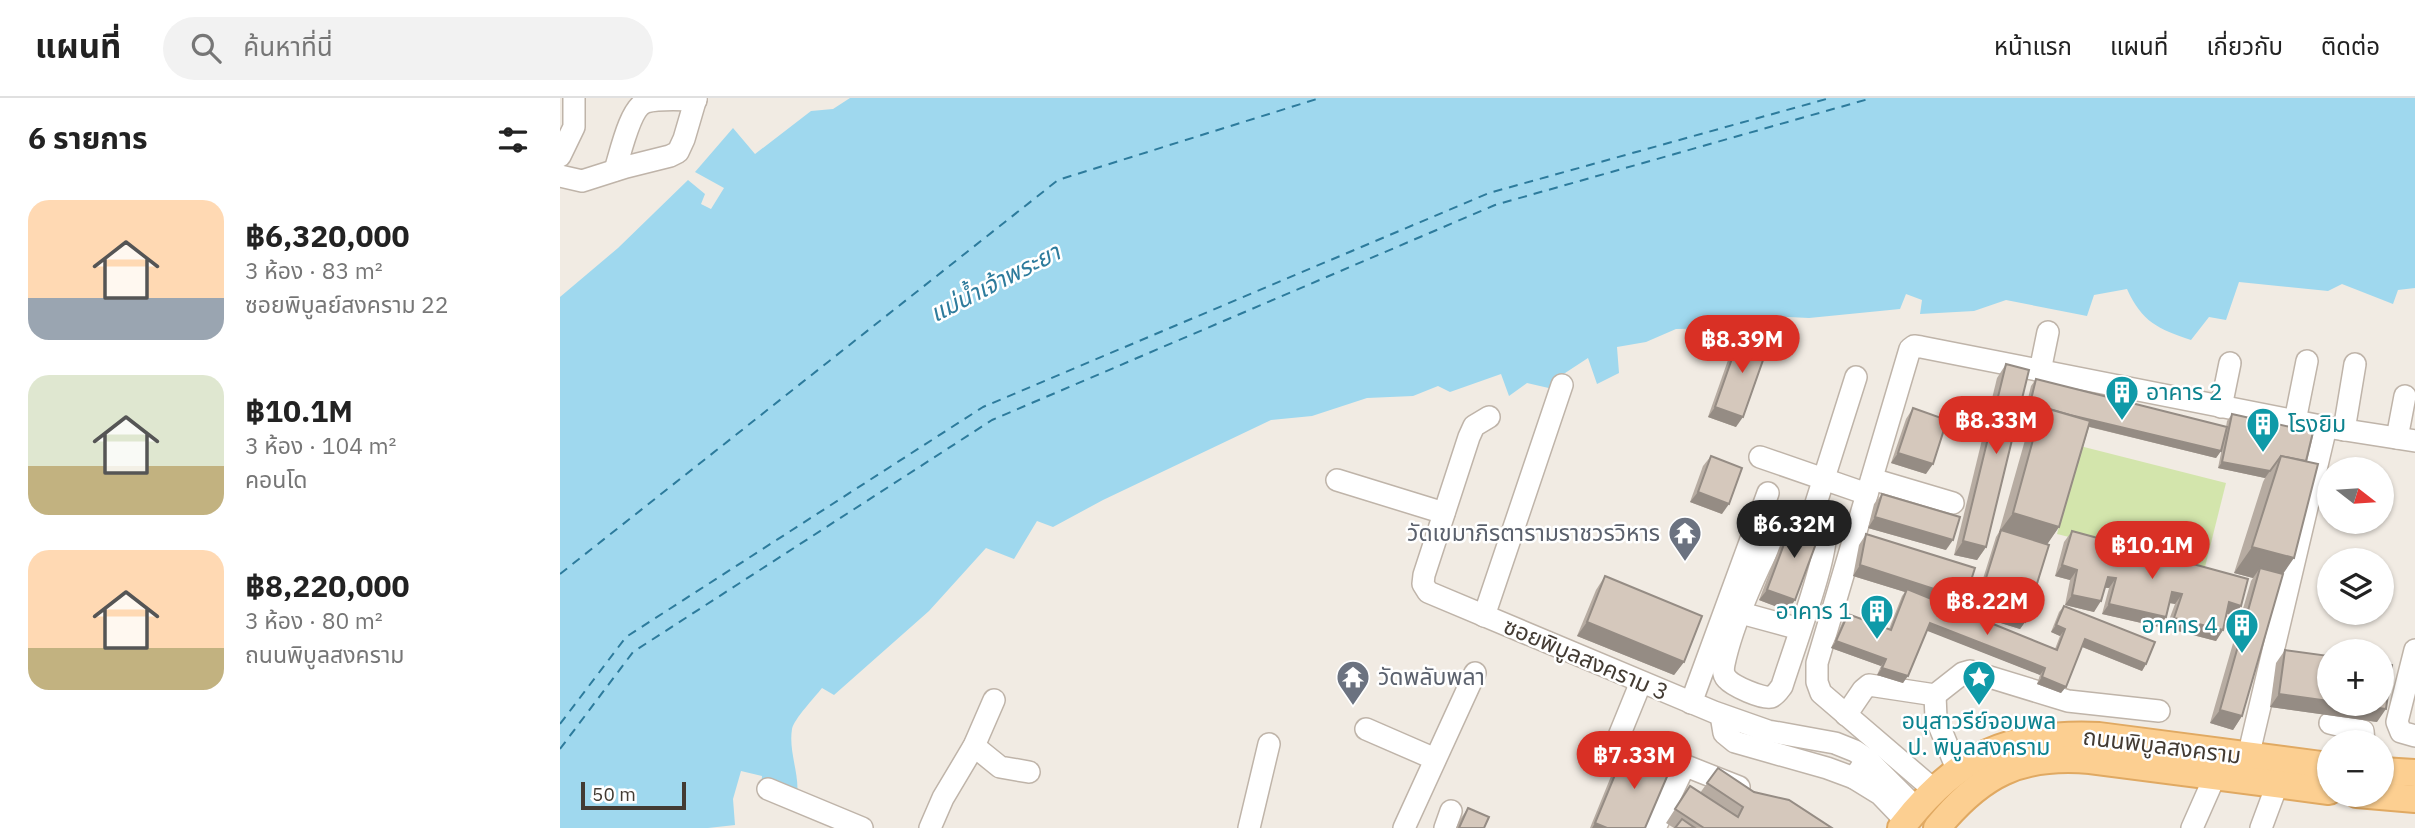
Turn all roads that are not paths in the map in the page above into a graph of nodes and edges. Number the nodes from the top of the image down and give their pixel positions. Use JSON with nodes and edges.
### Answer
{"nodes":[{"id":1,"x":574,"y":98,"type":"edge"},
{"id":2,"x":696,"y":99,"type":"edge"},
{"id":3,"x":653,"y":100,"type":"edge"},
{"id":4,"x":560,"y":156,"type":"edge"},
{"id":5,"x":615,"y":170,"type":"junction"},
{"id":6,"x":560,"y":176,"type":"edge"},
{"id":7,"x":2049,"y":332,"type":"dead end"},
{"id":8,"x":2306,"y":361,"type":"dead end"},
{"id":9,"x":2230,"y":363,"type":"dead end"},
{"id":10,"x":2355,"y":364,"type":"dead end"},
{"id":11,"x":2040,"y":371,"type":"junction"},
{"id":12,"x":1856,"y":377,"type":"dead end"},
{"id":13,"x":1562,"y":385,"type":"dead end"},
{"id":14,"x":2405,"y":396,"type":"dead end"},
{"id":15,"x":2221,"y":407,"type":"junction"},
{"id":16,"x":1489,"y":417,"type":"dead end"},
{"id":17,"x":2295,"y":421,"type":"junction"},
{"id":18,"x":2335,"y":428,"type":"junction"},
{"id":19,"x":2406,"y":439,"type":"edge"},
{"id":20,"x":1760,"y":457,"type":"dead end"},
{"id":21,"x":1337,"y":480,"type":"dead end"},
{"id":22,"x":1825,"y":480,"type":"junction"},
{"id":23,"x":1869,"y":487,"type":"junction"},
{"id":24,"x":1768,"y":493,"type":"dead end"},
{"id":25,"x":1953,"y":503,"type":"dead end"},
{"id":26,"x":1444,"y":513,"type":"junction"},
{"id":27,"x":1811,"y":519,"type":"junction"},
{"id":28,"x":1741,"y":613,"type":"junction"},
{"id":29,"x":1484,"y":616,"type":"junction"},
{"id":30,"x":1800,"y":629,"type":"junction"},
{"id":31,"x":2415,"y":650,"type":"edge"},
{"id":32,"x":1475,"y":673,"type":"dead end"},
{"id":33,"x":1641,"y":682,"type":"junction"},
{"id":34,"x":1935,"y":695,"type":"junction"},
{"id":35,"x":994,"y":700,"type":"dead end"},
{"id":36,"x":1690,"y":703,"type":"junction"},
{"id":37,"x":2159,"y":711,"type":"dead end"},
{"id":38,"x":1721,"y":715,"type":"junction"},
{"id":39,"x":1849,"y":718,"type":"junction"},
{"id":40,"x":2330,"y":723,"type":"dead end"},
{"id":41,"x":1366,"y":729,"type":"dead end"},
{"id":42,"x":2359,"y":730,"type":"edge"},
{"id":43,"x":1619,"y":736,"type":"dead end"},
{"id":44,"x":2415,"y":736,"type":"edge"},
{"id":45,"x":1269,"y":744,"type":"dead end"},
{"id":46,"x":974,"y":746,"type":"junction"},
{"id":47,"x":1858,"y":754,"type":"junction"},
{"id":48,"x":2248,"y":757,"type":"junction"},
{"id":49,"x":1435,"y":759,"type":"junction"},
{"id":50,"x":2317,"y":765,"type":"edge"},
{"id":51,"x":1957,"y":769,"type":"junction"},
{"id":52,"x":1028,"y":772,"type":"dead end"},
{"id":53,"x":2394,"y":772,"type":"edge"},
{"id":54,"x":2415,"y":773,"type":"edge"},
{"id":55,"x":2216,"y":776,"type":"junction"},
{"id":56,"x":1854,"y":778,"type":"junction"},
{"id":57,"x":2277,"y":785,"type":"junction"},
{"id":58,"x":768,"y":789,"type":"dead end"},
{"id":59,"x":2317,"y":790,"type":"edge"},
{"id":60,"x":1754,"y":794,"type":"edge"},
{"id":61,"x":2394,"y":797,"type":"edge"},
{"id":62,"x":2415,"y":799,"type":"edge"},
{"id":63,"x":1914,"y":812,"type":"edge"},
{"id":64,"x":862,"y":828,"type":"edge"},
{"id":65,"x":930,"y":828,"type":"edge"},
{"id":66,"x":1250,"y":828,"type":"edge"},
{"id":67,"x":1404,"y":828,"type":"edge"},
{"id":68,"x":1655,"y":828,"type":"edge"},
{"id":69,"x":1937,"y":828,"type":"edge"},
{"id":70,"x":2192,"y":828,"type":"edge"},
{"id":71,"x":2261,"y":828,"type":"edge"}],
"edges":[{"from":1,"to":4,"type":"street"},
{"from":2,"to":3,"type":"street"},
{"from":2,"to":5,"type":"street"},
{"from":3,"to":5,"type":"street"},
{"from":5,"to":6,"type":"street"},
{"from":7,"to":11,"type":"street"},
{"from":8,"to":17,"type":"street"},
{"from":9,"to":15,"type":"street"},
{"from":10,"to":18,"type":"street"},
{"from":11,"to":15,"type":"street"},
{"from":11,"to":23,"type":"street"},
{"from":12,"to":22,"type":"street"},
{"from":13,"to":29,"type":"street"},
{"from":14,"to":19,"type":"street"},
{"from":15,"to":17,"type":"street"},
{"from":16,"to":26,"type":"street"},
{"from":17,"to":18,"type":"street"},
{"from":18,"to":19,"type":"street"},
{"from":18,"to":48,"type":"street"},
{"from":20,"to":22,"type":"street"},
{"from":21,"to":26,"type":"street"},
{"from":22,"to":23,"type":"street"},
{"from":22,"to":27,"type":"street"},
{"from":23,"to":25,"type":"street"},
{"from":23,"to":39,"type":"street"},
{"from":24,"to":36,"type":"street"},
{"from":26,"to":29,"type":"street","name":"ซอยพิบูลสงคราม 3"},
{"from":27,"to":28,"type":"street"},
{"from":27,"to":30,"type":"street"},
{"from":28,"to":30,"type":"street"},
{"from":28,"to":30,"type":"street"},
{"from":29,"to":33,"type":"street","name":"ซอยพิบูลสงคราม 3"},
{"from":31,"to":44,"type":"street"},
{"from":32,"to":49,"type":"street"},
{"from":33,"to":36,"type":"street","name":"ซอยพิบูลสงคราม 3"},
{"from":33,"to":43,"type":"street"},
{"from":34,"to":37,"type":"street"},
{"from":34,"to":39,"type":"street"},
{"from":34,"to":51,"type":"street"},
{"from":35,"to":46,"type":"street"},
{"from":36,"to":38,"type":"street","name":"ซอยพิบูลสงคราม 3"},
{"from":38,"to":47,"type":"street","name":"ซอยพิบูลสงคราม 3"},
{"from":38,"to":56,"type":"street"},
{"from":39,"to":47,"type":"street"},
{"from":39,"to":63,"type":"street"},
{"from":40,"to":42,"type":"street"},
{"from":41,"to":49,"type":"street"},
{"from":45,"to":66,"type":"street"},
{"from":46,"to":52,"type":"street"},
{"from":46,"to":65,"type":"street"},
{"from":47,"to":56,"type":"street"},
{"from":47,"to":63,"type":"street"},
{"from":48,"to":50,"type":"main road","name":"ถนนพิบูลสงคราม"},
{"from":48,"to":51,"type":"main road","name":"ถนนพิบูลสงคราม"},
{"from":49,"to":67,"type":"street"},
{"from":51,"to":63,"type":"main road","name":"ถนนพิบูลสงคราม"},
{"from":53,"to":54,"type":"main road"},
{"from":55,"to":57,"type":"main road","name":"ถนนพิบูลสงคราม"},
{"from":55,"to":69,"type":"main road","name":"ถนนพิบูลสงคราม"},
{"from":55,"to":70,"type":"street"},
{"from":56,"to":63,"type":"street"},
{"from":57,"to":59,"type":"main road","name":"ถนนพิบูลสงคราม"},
{"from":57,"to":71,"type":"street"},
{"from":58,"to":64,"type":"street"},
{"from":60,"to":68,"type":"street"},
{"from":61,"to":62,"type":"main road"}]}
